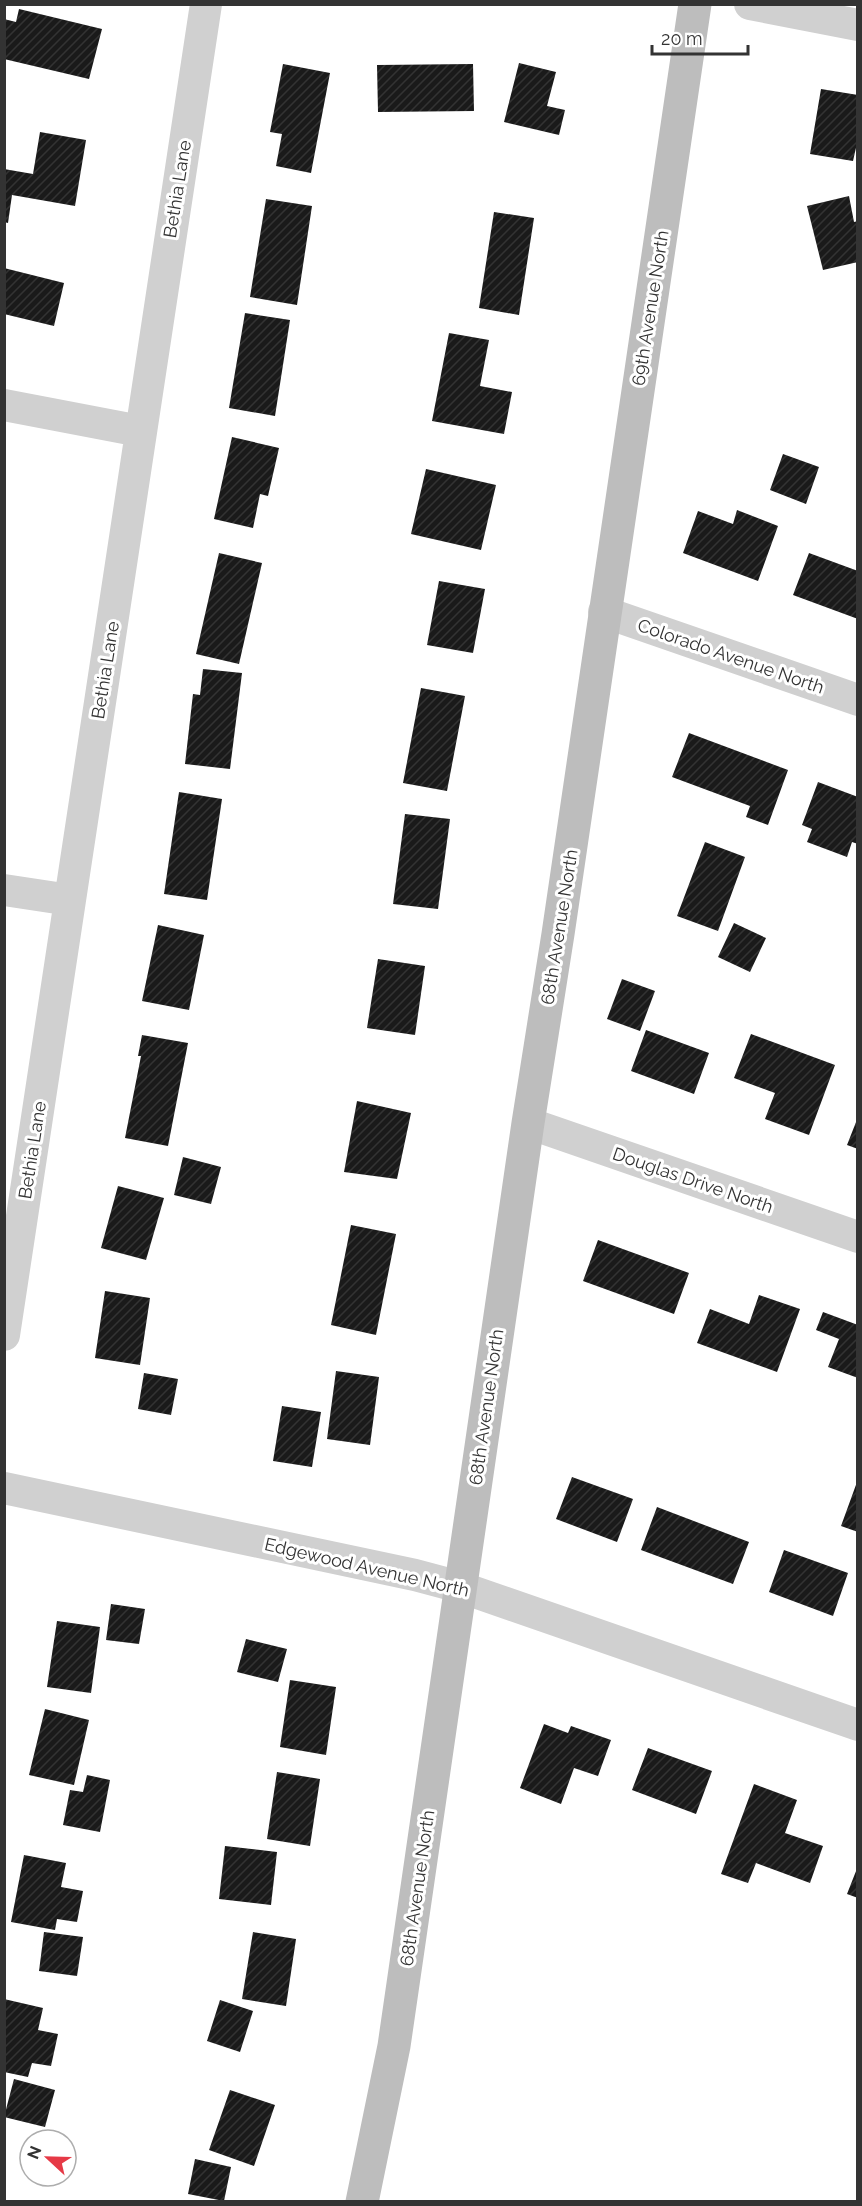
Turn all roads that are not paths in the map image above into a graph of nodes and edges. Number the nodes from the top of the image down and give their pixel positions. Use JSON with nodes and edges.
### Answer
{"nodes":[{"id":1,"x":206,"y":4,"type":"edge"},
{"id":2,"x":695,"y":4,"type":"edge"},
{"id":3,"x":750,"y":4,"type":"edge"},
{"id":4,"x":858,"y":24,"type":"edge"},
{"id":5,"x":4,"y":405,"type":"edge"},
{"id":6,"x":140,"y":431,"type":"junction"},
{"id":7,"x":604,"y":612,"type":"junction"},
{"id":8,"x":858,"y":700,"type":"edge"},
{"id":9,"x":4,"y":890,"type":"edge"},
{"id":10,"x":70,"y":900,"type":"junction"},
{"id":11,"x":528,"y":1123,"type":"junction"},
{"id":12,"x":858,"y":1237,"type":"edge"},
{"id":13,"x":4,"y":1335,"type":"edge"},
{"id":14,"x":4,"y":1488,"type":"edge"},
{"id":15,"x":460,"y":1587,"type":"junction"},
{"id":16,"x":858,"y":1725,"type":"edge"},
{"id":17,"x":362,"y":2202,"type":"edge"}],
"edges":[{"from":1,"to":6,"type":"street","name":"Bethia Lane"},
{"from":2,"to":7,"type":"street","name":"69th Avenue North"},
{"from":3,"to":4,"type":"street"},
{"from":5,"to":6,"type":"street"},
{"from":6,"to":10,"type":"street","name":"Bethia Lane"},
{"from":7,"to":8,"type":"street","name":"Colorado Avenue North"},
{"from":7,"to":11,"type":"street","name":"68th Avenue North"},
{"from":9,"to":10,"type":"street"},
{"from":10,"to":13,"type":"street","name":"Bethia Lane"},
{"from":11,"to":12,"type":"street","name":"Douglas Drive North"},
{"from":11,"to":15,"type":"street","name":"68th Avenue North"},
{"from":14,"to":15,"type":"street","name":"Edgewood Avenue North"},
{"from":15,"to":16,"type":"street","name":"Edgewood Avenue North"},
{"from":15,"to":17,"type":"street","name":"68th Avenue North"}]}
